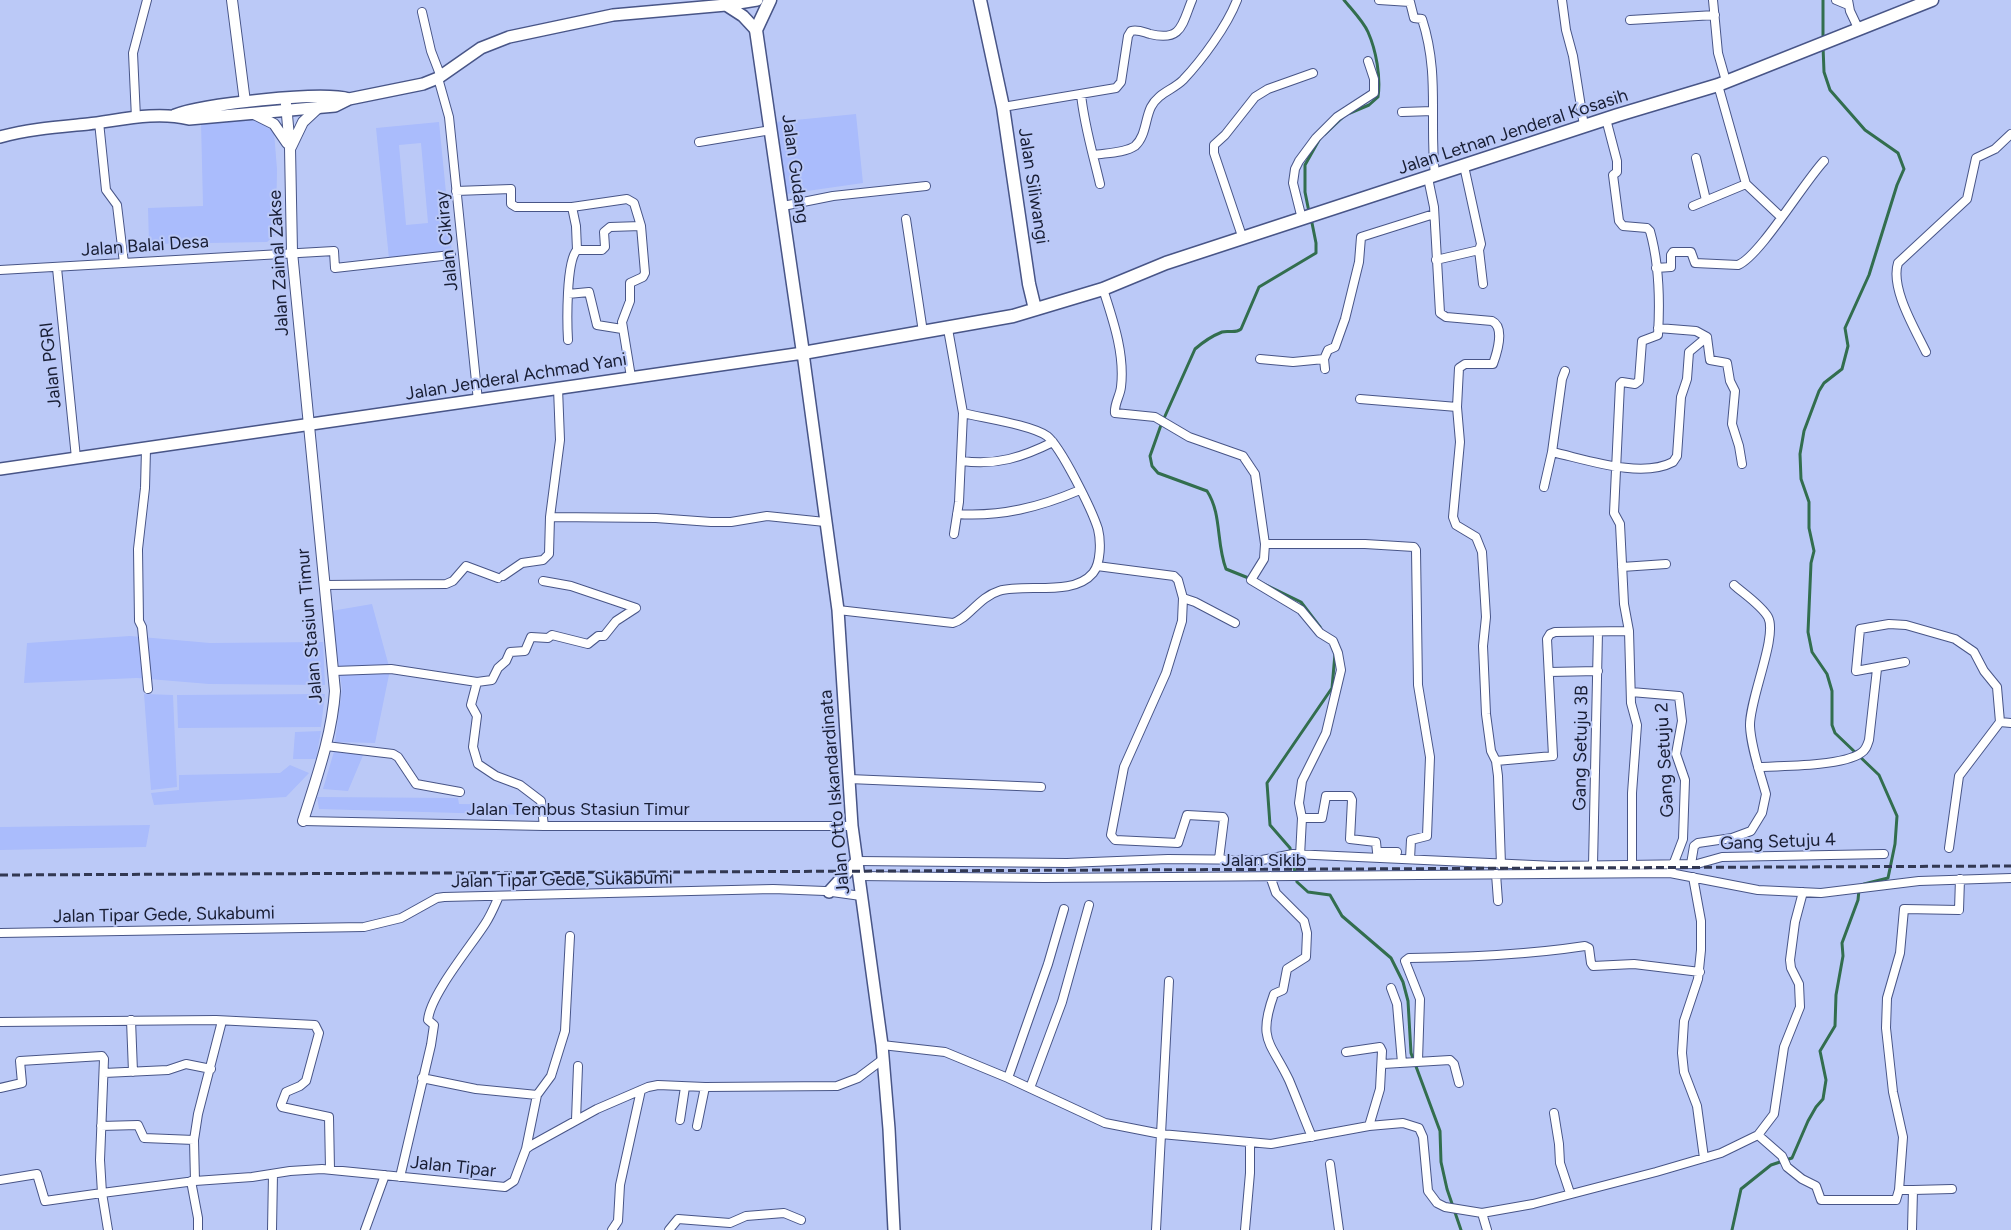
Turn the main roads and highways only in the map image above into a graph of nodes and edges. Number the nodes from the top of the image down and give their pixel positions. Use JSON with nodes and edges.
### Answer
{"nodes":[{"id":1,"x":757,"y":0,"type":"edge"},
{"id":2,"x":770,"y":0,"type":"edge"},
{"id":3,"x":980,"y":0,"type":"edge"},
{"id":4,"x":1932,"y":0,"type":"edge"},
{"id":5,"x":726,"y":5,"type":"junction"},
{"id":6,"x":756,"y":30,"type":"junction"},
{"id":7,"x":348,"y":99,"type":"junction"},
{"id":8,"x":286,"y":105,"type":"junction"},
{"id":9,"x":0,"y":137,"type":"edge"},
{"id":10,"x":1035,"y":309,"type":"junction"},
{"id":11,"x":803,"y":353,"type":"junction"},
{"id":12,"x":0,"y":469,"type":"edge"},
{"id":13,"x":856,"y":860,"type":"junction"},
{"id":14,"x":829,"y":892,"type":"road end"},
{"id":15,"x":894,"y":1230,"type":"edge"}],
"edges":[{"from":1,"to":5,"type":"main road"},
{"from":2,"to":6,"type":"highway"},
{"from":3,"to":10,"type":"highway","name":"Jalan Siliwangi"},
{"from":4,"to":10,"type":"highway","name":"Jalan Letnan Jenderal Kosasih"},
{"from":5,"to":6,"type":"main road"},
{"from":5,"to":7,"type":"main road"},
{"from":6,"to":11,"type":"highway","name":"Jalan Gudang"},
{"from":7,"to":8,"type":"main road"},
{"from":7,"to":8,"type":"main road"},
{"from":8,"to":9,"type":"main road"},
{"from":10,"to":11,"type":"highway","name":"Jalan Jenderal Achmad Yani"},
{"from":11,"to":12,"type":"main road","name":"Jalan Jenderal Achmad Yani"},
{"from":11,"to":13,"type":"main road","name":"Jalan Otto Iskandardinata"},
{"from":13,"to":14,"type":"main road"},
{"from":13,"to":15,"type":"main road","name":"Jalan Otto Iskandardinata"}]}
